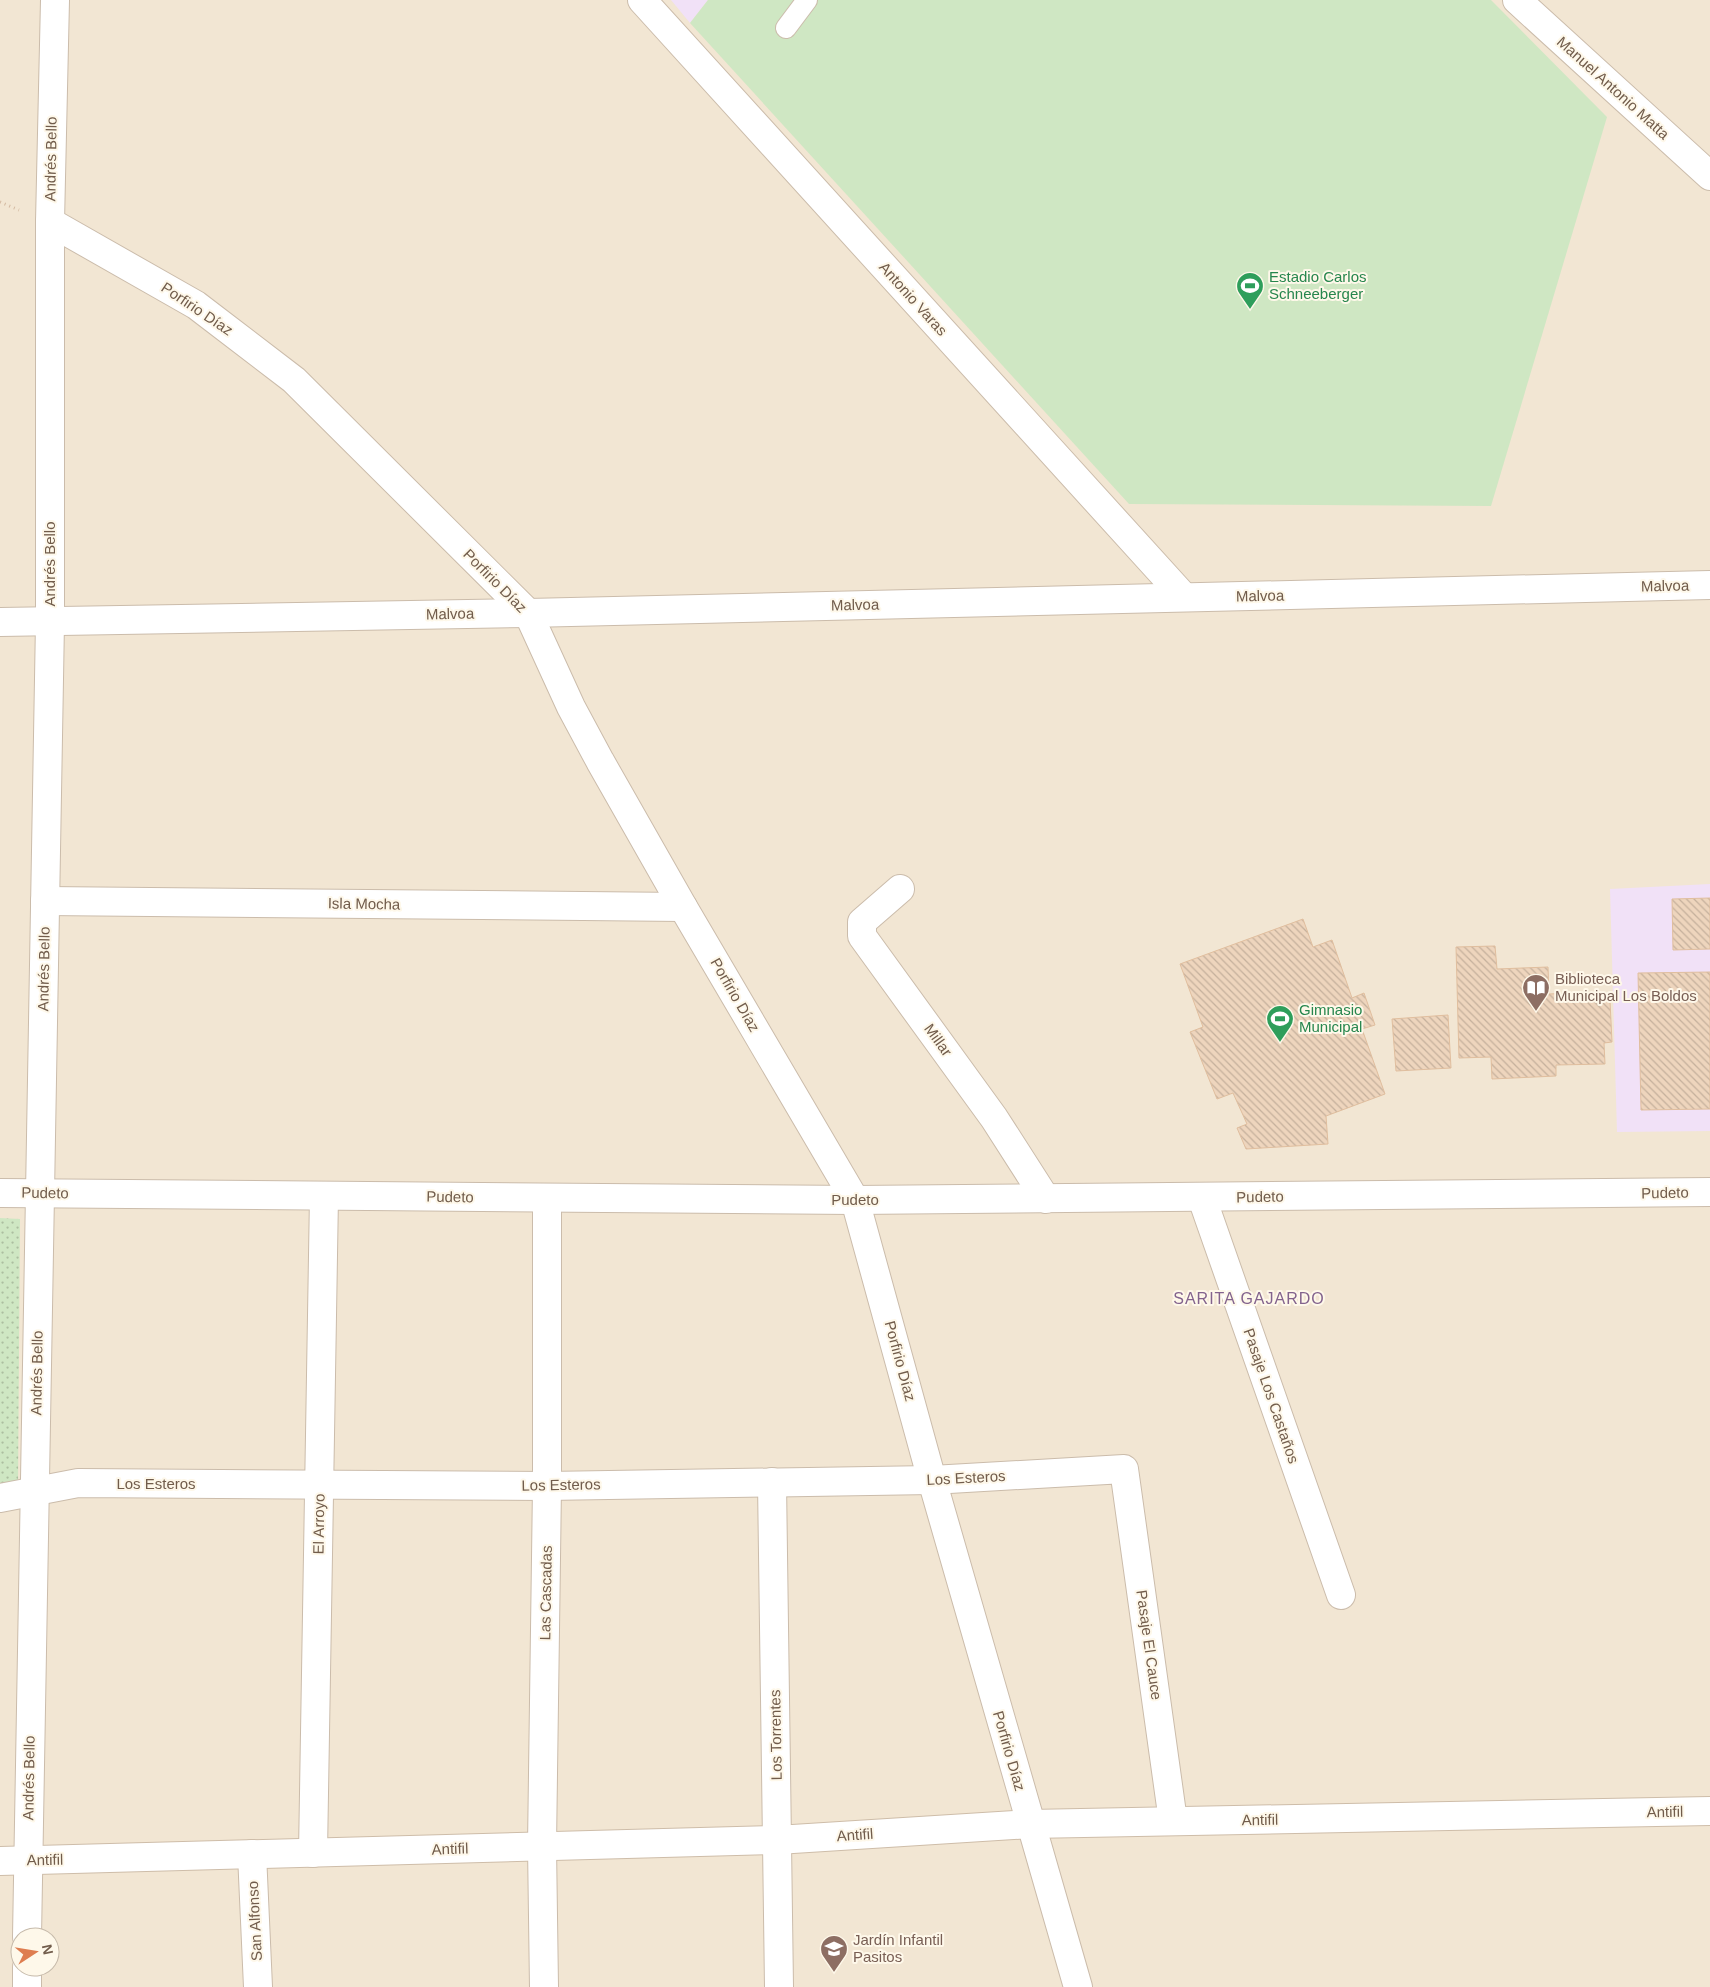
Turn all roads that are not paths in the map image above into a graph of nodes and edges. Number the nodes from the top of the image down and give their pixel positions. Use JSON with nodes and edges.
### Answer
{"nodes":[{"id":1,"x":54,"y":0,"type":"edge"},
{"id":2,"x":642,"y":0,"type":"edge"},
{"id":3,"x":807,"y":0,"type":"edge"},
{"id":4,"x":1518,"y":0,"type":"edge"},
{"id":5,"x":786,"y":28,"type":"dead end"},
{"id":6,"x":1710,"y":176,"type":"edge"},
{"id":7,"x":50,"y":222,"type":"junction"},
{"id":8,"x":1710,"y":585,"type":"edge"},
{"id":9,"x":1184,"y":597,"type":"junction"},
{"id":10,"x":528,"y":613,"type":"junction"},
{"id":11,"x":0,"y":622,"type":"edge"},
{"id":12,"x":50,"y":622,"type":"junction"},
{"id":13,"x":900,"y":889,"type":"dead end"},
{"id":14,"x":45,"y":901,"type":"junction"},
{"id":15,"x":683,"y":907,"type":"junction"},
{"id":16,"x":0,"y":1192,"type":"edge"},
{"id":17,"x":1710,"y":1192,"type":"edge"},
{"id":18,"x":40,"y":1193,"type":"junction"},
{"id":19,"x":324,"y":1196,"type":"junction"},
{"id":20,"x":546,"y":1198,"type":"junction"},
{"id":21,"x":1202,"y":1198,"type":"junction"},
{"id":22,"x":1046,"y":1199,"type":"junction"},
{"id":23,"x":855,"y":1200,"type":"junction"},
{"id":24,"x":1124,"y":1469,"type":"joint"},
{"id":25,"x":932,"y":1480,"type":"junction"},
{"id":26,"x":772,"y":1482,"type":"junction"},
{"id":27,"x":320,"y":1485,"type":"junction"},
{"id":28,"x":547,"y":1486,"type":"junction"},
{"id":29,"x":35,"y":1493,"type":"junction"},
{"id":30,"x":0,"y":1498,"type":"edge"},
{"id":31,"x":1340,"y":1594,"type":"dead end"},
{"id":32,"x":1710,"y":1811,"type":"edge"},
{"id":33,"x":1173,"y":1821,"type":"junction"},
{"id":34,"x":1030,"y":1824,"type":"junction"},
{"id":35,"x":777,"y":1840,"type":"junction"},
{"id":36,"x":542,"y":1846,"type":"junction"},
{"id":37,"x":313,"y":1853,"type":"junction"},
{"id":38,"x":252,"y":1854,"type":"junction"},
{"id":39,"x":0,"y":1861,"type":"edge"},
{"id":40,"x":28,"y":1861,"type":"junction"},
{"id":41,"x":28,"y":1927,"type":"edge"},
{"id":42,"x":258,"y":1987,"type":"edge"},
{"id":43,"x":544,"y":1987,"type":"edge"},
{"id":44,"x":779,"y":1987,"type":"edge"},
{"id":45,"x":1078,"y":1987,"type":"edge"}],
"edges":[{"from":1,"to":7,"type":"street","name":"Andrés Bello"},
{"from":2,"to":9,"type":"street","name":"Antonio Varas"},
{"from":3,"to":5,"type":"lane"},
{"from":4,"to":6,"type":"street","name":"Manuel Antonio Matta"},
{"from":7,"to":10,"type":"street","name":"Porfirio Díaz"},
{"from":7,"to":12,"type":"street","name":"Andrés Bello"},
{"from":8,"to":9,"type":"street","name":"Malvoa"},
{"from":9,"to":10,"type":"street","name":"Malvoa"},
{"from":10,"to":12,"type":"street","name":"Malvoa"},
{"from":10,"to":15,"type":"street","name":"Porfirio Díaz"},
{"from":11,"to":12,"type":"street","name":"Malvoa"},
{"from":12,"to":14,"type":"street","name":"Andrés Bello"},
{"from":13,"to":22,"type":"street","name":"Millar"},
{"from":14,"to":15,"type":"street","name":"Isla Mocha"},
{"from":14,"to":18,"type":"street","name":"Andrés Bello"},
{"from":15,"to":23,"type":"street","name":"Porfirio Díaz"},
{"from":16,"to":18,"type":"street","name":"Pudeto"},
{"from":17,"to":21,"type":"street","name":"Pudeto"},
{"from":18,"to":19,"type":"street","name":"Pudeto"},
{"from":18,"to":29,"type":"street","name":"Andrés Bello"},
{"from":19,"to":20,"type":"street","name":"Pudeto"},
{"from":19,"to":27,"type":"street","name":"El Arroyo"},
{"from":20,"to":23,"type":"street","name":"Pudeto"},
{"from":20,"to":28,"type":"street","name":"Las Cascadas"},
{"from":21,"to":22,"type":"street","name":"Pudeto"},
{"from":21,"to":31,"type":"street","name":"Pasaje Los Castaños"},
{"from":22,"to":23,"type":"street","name":"Pudeto"},
{"from":23,"to":25,"type":"street","name":"Porfirio Díaz"},
{"from":24,"to":25,"type":"street","name":"Los Esteros"},
{"from":24,"to":33,"type":"street","name":"Pasaje El Cauce"},
{"from":25,"to":26,"type":"street","name":"Los Esteros"},
{"from":25,"to":34,"type":"street","name":"Porfirio Díaz"},
{"from":26,"to":28,"type":"street","name":"Los Esteros"},
{"from":26,"to":35,"type":"street","name":"Los Torrentes"},
{"from":27,"to":28,"type":"street","name":"Los Esteros"},
{"from":27,"to":29,"type":"street","name":"Los Esteros"},
{"from":27,"to":37,"type":"street","name":"El Arroyo"},
{"from":28,"to":36,"type":"street","name":"Las Cascadas"},
{"from":29,"to":30,"type":"street","name":"Los Esteros"},
{"from":29,"to":40,"type":"street","name":"Andrés Bello"},
{"from":32,"to":33,"type":"street","name":"Antifil"},
{"from":33,"to":34,"type":"street","name":"Antifil"},
{"from":34,"to":35,"type":"street","name":"Antifil"},
{"from":34,"to":45,"type":"street","name":"Porfirio Díaz"},
{"from":35,"to":36,"type":"street","name":"Antifil"},
{"from":35,"to":44,"type":"street","name":"Los Torrentes"},
{"from":36,"to":37,"type":"street","name":"Antifil"},
{"from":36,"to":43,"type":"street","name":"Las Cascadas"},
{"from":37,"to":38,"type":"street","name":"Antifil"},
{"from":38,"to":40,"type":"street","name":"Antifil"},
{"from":38,"to":42,"type":"street","name":"San Alfonso"},
{"from":39,"to":40,"type":"street","name":"Antifil"},
{"from":40,"to":41,"type":"street","name":"Andrés Bello"}]}
